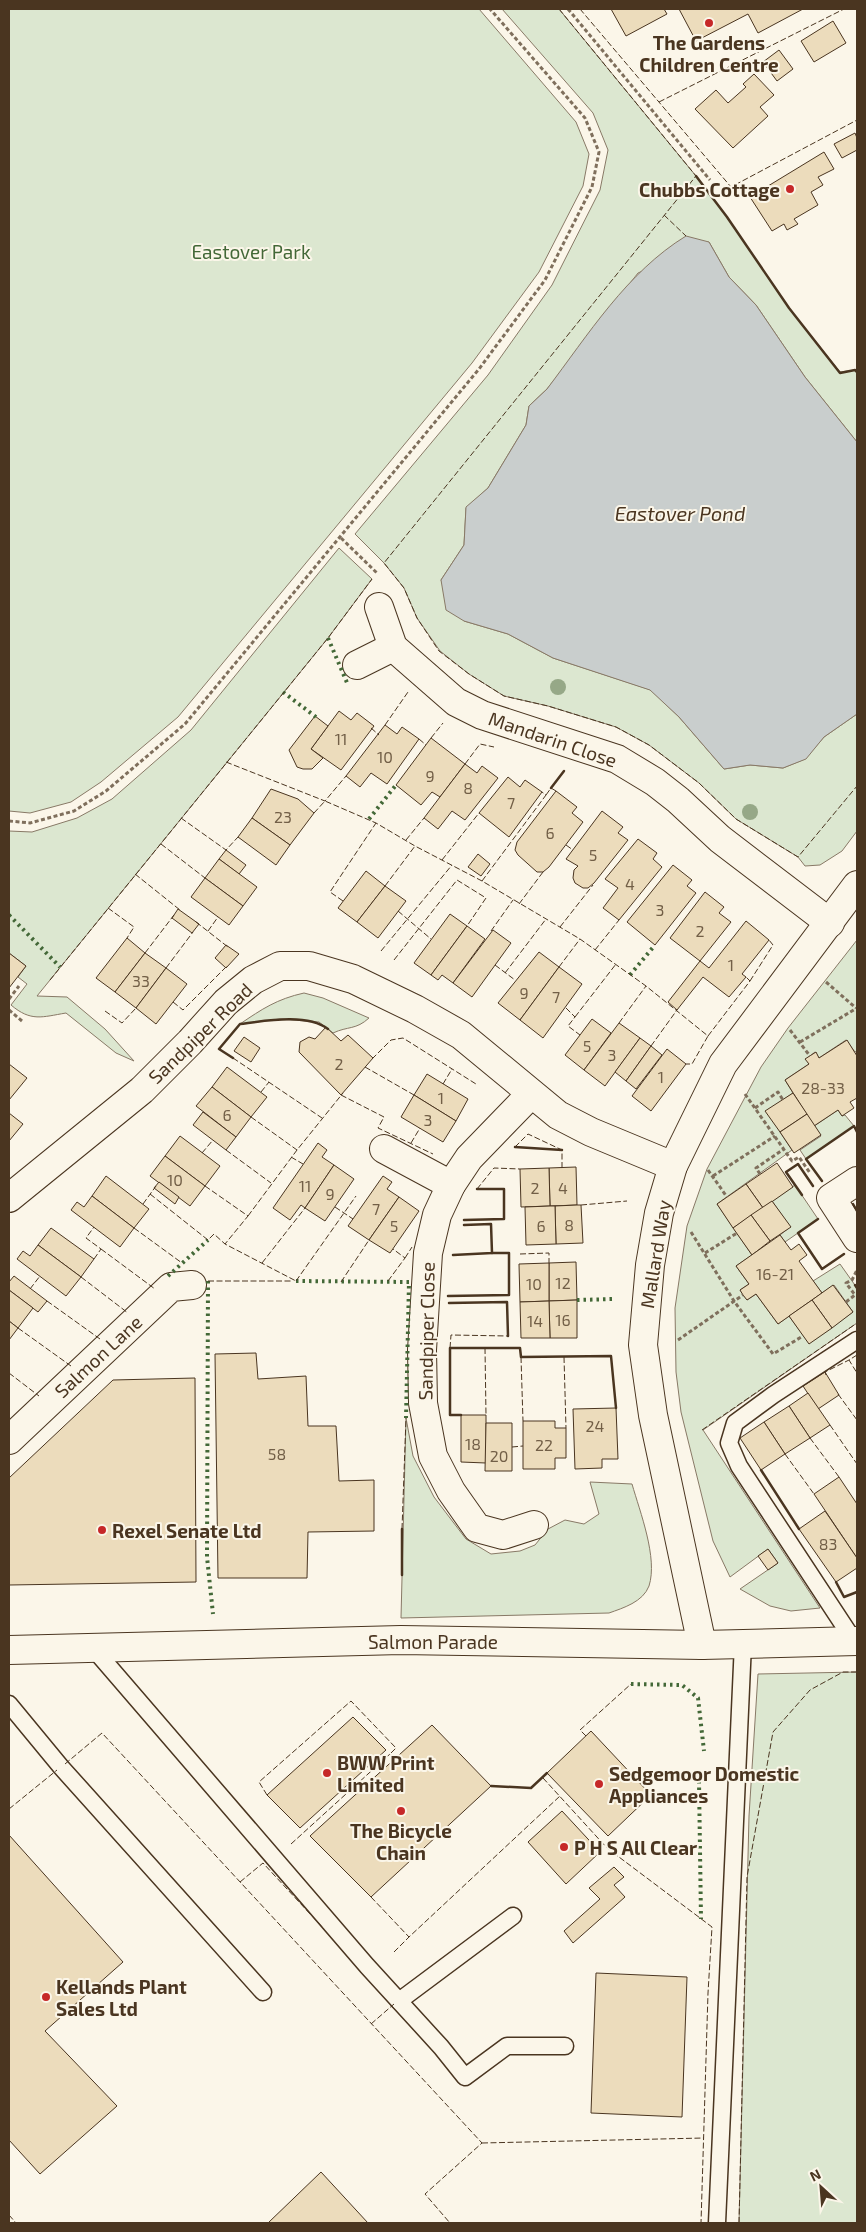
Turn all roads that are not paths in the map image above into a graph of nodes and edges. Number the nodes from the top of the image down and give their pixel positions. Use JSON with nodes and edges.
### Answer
{"nodes":[{"id":1,"x":379,"y":607,"type":"dead end"},
{"id":2,"x":394,"y":647,"type":"junction"},
{"id":3,"x":357,"y":665,"type":"dead end"},
{"id":4,"x":857,"y":885,"type":"edge"},
{"id":5,"x":830,"y":923,"type":"junction"},
{"id":6,"x":531,"y":1094,"type":"junction"},
{"id":7,"x":384,"y":1149,"type":"dead end"},
{"id":8,"x":673,"y":1166,"type":"junction"},
{"id":9,"x":857,"y":1181,"type":"edge"},
{"id":10,"x":451,"y":1185,"type":"junction"},
{"id":11,"x":9,"y":1198,"type":"edge"},
{"id":12,"x":857,"y":1238,"type":"edge"},
{"id":13,"x":192,"y":1285,"type":"dead end"},
{"id":14,"x":857,"y":1340,"type":"edge"},
{"id":15,"x":9,"y":1440,"type":"edge"},
{"id":16,"x":534,"y":1525,"type":"dead end"},
{"id":17,"x":856,"y":1641,"type":"edge"},
{"id":18,"x":742,"y":1643,"type":"junction"},
{"id":19,"x":702,"y":1645,"type":"junction"},
{"id":20,"x":93,"y":1648,"type":"junction"},
{"id":21,"x":9,"y":1650,"type":"edge"},
{"id":22,"x":9,"y":1704,"type":"edge"},
{"id":23,"x":513,"y":1916,"type":"dead end"},
{"id":24,"x":264,"y":1992,"type":"dead end"},
{"id":25,"x":399,"y":2001,"type":"junction"},
{"id":26,"x":565,"y":2046,"type":"dead end"},
{"id":27,"x":717,"y":2223,"type":"edge"}],
"edges":[{"from":1,"to":2,"type":"street","name":"Mandarin Close"},
{"from":2,"to":3,"type":"street"},
{"from":2,"to":5,"type":"street","name":"Mandarin Close"},
{"from":4,"to":5,"type":"street","name":"Mallard Way"},
{"from":5,"to":8,"type":"street","name":"Mallard Way"},
{"from":6,"to":8,"type":"street","name":"Sandpiper Road"},
{"from":6,"to":10,"type":"street","name":"Sandpiper Close"},
{"from":6,"to":11,"type":"street","name":"Sandpiper Road"},
{"from":7,"to":10,"type":"street"},
{"from":8,"to":19,"type":"street","name":"Mallard Way"},
{"from":9,"to":12,"type":"street"},
{"from":10,"to":16,"type":"street","name":"Sandpiper Close"},
{"from":13,"to":15,"type":"street","name":"Salmon Lane"},
{"from":14,"to":17,"type":"lane"},
{"from":17,"to":18,"type":"street","name":"Salmon Parade"},
{"from":18,"to":19,"type":"street","name":"Salmon Parade"},
{"from":18,"to":27,"type":"lane"},
{"from":19,"to":20,"type":"street","name":"Salmon Parade"},
{"from":20,"to":21,"type":"street","name":"Salmon Parade"},
{"from":20,"to":25,"type":"lane"},
{"from":22,"to":24,"type":"lane"},
{"from":23,"to":25,"type":"lane"},
{"from":25,"to":26,"type":"lane"}]}
